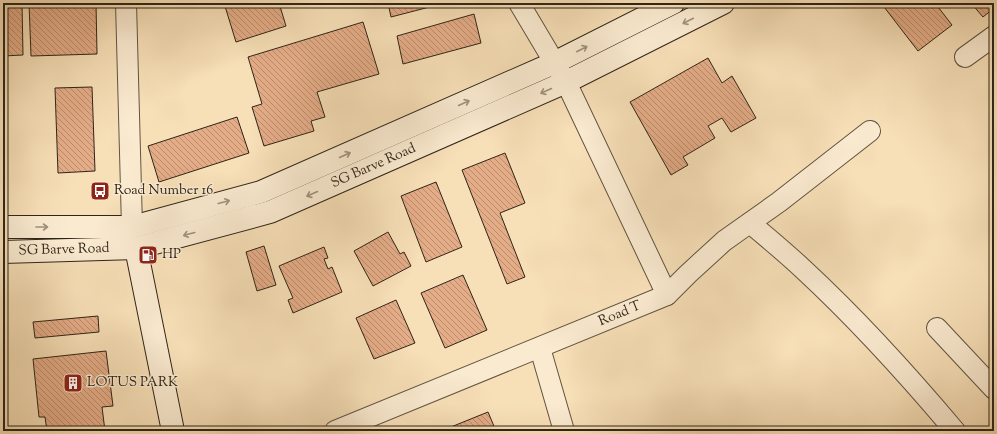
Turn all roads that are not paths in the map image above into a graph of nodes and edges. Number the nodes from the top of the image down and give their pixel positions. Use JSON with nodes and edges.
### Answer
{"nodes":[{"id":1,"x":126,"y":3,"type":"edge"},
{"id":2,"x":519,"y":3,"type":"edge"},
{"id":3,"x":673,"y":3,"type":"edge"},
{"id":4,"x":723,"y":3,"type":"edge"},
{"id":5,"x":994,"y":36,"type":"edge"},
{"id":6,"x":965,"y":57,"type":"dead end"},
{"id":7,"x":554,"y":63,"type":"junction"},
{"id":8,"x":566,"y":82,"type":"junction"},
{"id":9,"x":870,"y":131,"type":"dead end"},
{"id":10,"x":750,"y":222,"type":"junction"},
{"id":11,"x":3,"y":227,"type":"edge"},
{"id":12,"x":132,"y":227,"type":"junction"},
{"id":13,"x":136,"y":248,"type":"junction"},
{"id":14,"x":3,"y":252,"type":"edge"},
{"id":15,"x":667,"y":295,"type":"junction"},
{"id":16,"x":938,"y":328,"type":"dead end"},
{"id":17,"x":540,"y":348,"type":"junction"},
{"id":18,"x":994,"y":390,"type":"edge"},
{"id":19,"x":173,"y":431,"type":"edge"},
{"id":20,"x":335,"y":431,"type":"edge"},
{"id":21,"x":564,"y":431,"type":"edge"},
{"id":22,"x":955,"y":431,"type":"edge"}],
"edges":[{"from":1,"to":12,"type":"street"},
{"from":2,"to":7,"type":"street"},
{"from":7,"to":3,"type":"main road","name":"SG Barve Road","one_way":true},
{"from":4,"to":8,"type":"main road","name":"SG Barve Road","one_way":true},
{"from":5,"to":6,"type":"street"},
{"from":7,"to":8,"type":"street"},
{"from":12,"to":7,"type":"main road","name":"SG Barve Road","one_way":true},
{"from":8,"to":13,"type":"main road","name":"SG Barve Road","one_way":true},
{"from":8,"to":15,"type":"street"},
{"from":9,"to":10,"type":"street"},
{"from":10,"to":15,"type":"street"},
{"from":10,"to":22,"type":"street"},
{"from":11,"to":12,"type":"main road","name":"SG Barve Road","one_way":true},
{"from":13,"to":14,"type":"main road","name":"SG Barve Road"},
{"from":13,"to":19,"type":"main road"},
{"from":15,"to":17,"type":"street","name":"Road T"},
{"from":16,"to":18,"type":"street"},
{"from":17,"to":20,"type":"street","name":"Road T"},
{"from":17,"to":21,"type":"street"}]}
